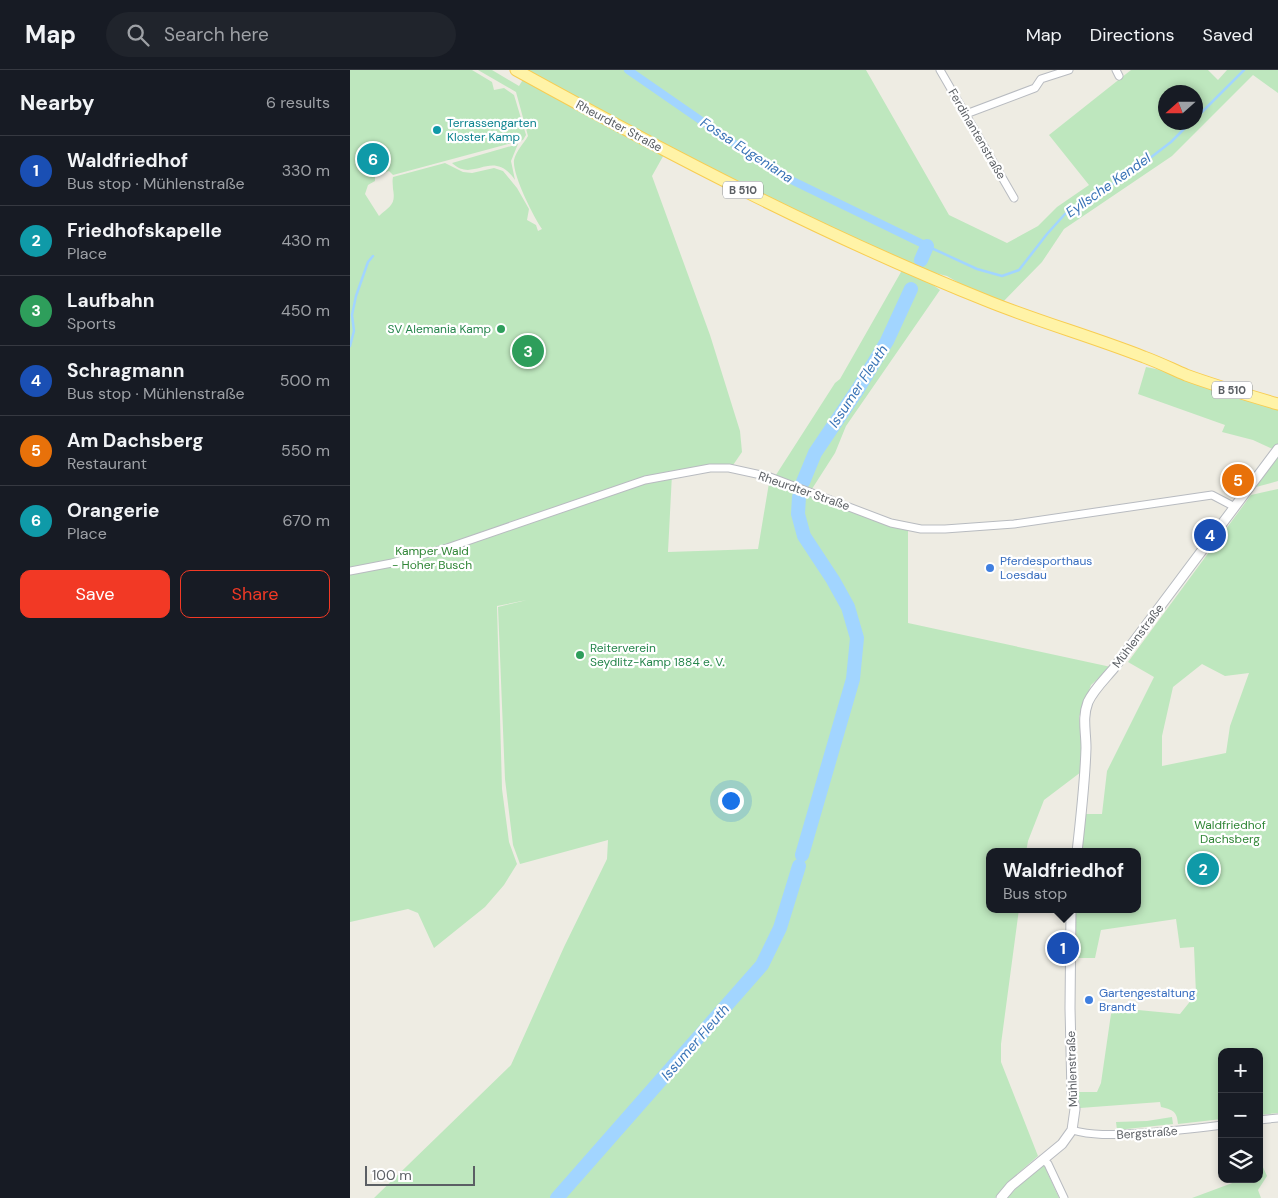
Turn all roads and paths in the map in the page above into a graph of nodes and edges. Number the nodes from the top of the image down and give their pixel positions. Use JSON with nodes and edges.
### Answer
{"nodes":[{"id":1,"x":516,"y":70,"type":"edge"},
{"id":2,"x":940,"y":70,"type":"edge"},
{"id":3,"x":1069,"y":70,"type":"edge"},
{"id":4,"x":966,"y":114,"type":"junction"},
{"id":5,"x":1014,"y":198,"type":"dead end"},
{"id":6,"x":1278,"y":404,"type":"edge"},
{"id":7,"x":1278,"y":449,"type":"edge"},
{"id":8,"x":1235,"y":507,"type":"junction"},
{"id":9,"x":350,"y":571,"type":"edge"},
{"id":10,"x":1077,"y":848,"type":"edge"},
{"id":11,"x":1071,"y":913,"type":"edge"},
{"id":12,"x":1278,"y":1118,"type":"edge"},
{"id":13,"x":1263,"y":1120,"type":"edge"},
{"id":14,"x":1218,"y":1125,"type":"edge"},
{"id":15,"x":1072,"y":1130,"type":"junction"},
{"id":16,"x":1043,"y":1159,"type":"junction"},
{"id":17,"x":1001,"y":1198,"type":"edge"},
{"id":18,"x":1064,"y":1198,"type":"edge"}],
"edges":[{"from":1,"to":6,"type":"main road","name":"Rheurdter Straße","number":"B 510"},
{"from":2,"to":4,"type":"street","name":"Ferdinantenstraße"},
{"from":3,"to":4,"type":"street"},
{"from":4,"to":5,"type":"street","name":"Ferdinantenstraße"},
{"from":7,"to":8,"type":"street","name":"Mühlenstraße"},
{"from":8,"to":9,"type":"street","name":"Rheurdter Straße"},
{"from":8,"to":10,"type":"street","name":"Mühlenstraße"},
{"from":11,"to":15,"type":"street","name":"Mühlenstraße"},
{"from":12,"to":13,"type":"street"},
{"from":14,"to":15,"type":"street","name":"Bergstraße"},
{"from":15,"to":16,"type":"street"},
{"from":16,"to":17,"type":"street"},
{"from":16,"to":18,"type":"street"}]}
